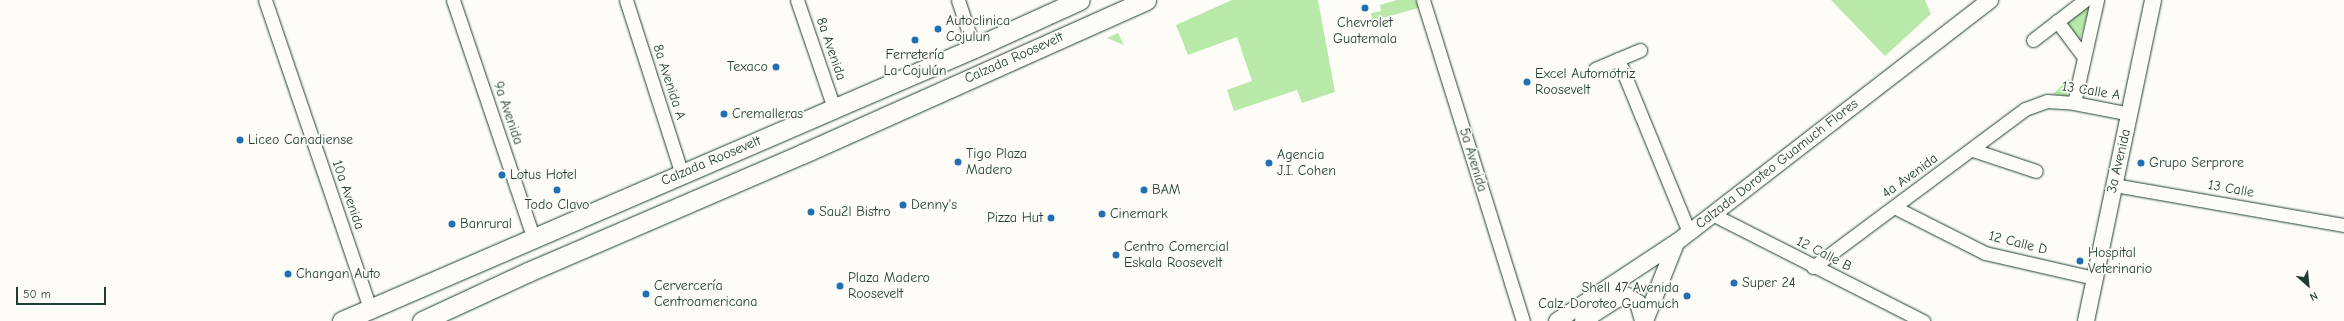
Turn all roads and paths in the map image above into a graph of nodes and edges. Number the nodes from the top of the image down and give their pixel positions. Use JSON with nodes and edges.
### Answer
{"nodes":[{"id":1,"x":265,"y":0,"type":"edge"},
{"id":2,"x":453,"y":0,"type":"edge"},
{"id":3,"x":626,"y":0,"type":"edge"},
{"id":4,"x":797,"y":0,"type":"edge"},
{"id":5,"x":958,"y":0,"type":"edge"},
{"id":6,"x":1080,"y":0,"type":"edge"},
{"id":7,"x":1146,"y":0,"type":"edge"},
{"id":8,"x":1423,"y":0,"type":"edge"},
{"id":9,"x":1990,"y":0,"type":"edge"},
{"id":10,"x":2085,"y":0,"type":"edge"},
{"id":11,"x":2097,"y":0,"type":"edge"},
{"id":12,"x":2152,"y":0,"type":"edge"},
{"id":13,"x":2057,"y":21,"type":"junction"},
{"id":14,"x":2033,"y":40,"type":"dead end"},
{"id":15,"x":974,"y":48,"type":"junction"},
{"id":16,"x":1640,"y":50,"type":"dead end"},
{"id":17,"x":2084,"y":57,"type":"junction"},
{"id":18,"x":1618,"y":59,"type":"junction"},
{"id":19,"x":1595,"y":69,"type":"dead end"},
{"id":20,"x":2074,"y":103,"type":"junction"},
{"id":21,"x":834,"y":108,"type":"junction"},
{"id":22,"x":2025,"y":109,"type":"joint"},
{"id":23,"x":2130,"y":114,"type":"junction"},
{"id":24,"x":803,"y":122,"type":"junction"},
{"id":25,"x":1973,"y":150,"type":"junction"},
{"id":26,"x":2036,"y":171,"type":"dead end"},
{"id":27,"x":682,"y":174,"type":"junction"},
{"id":28,"x":2114,"y":185,"type":"junction"},
{"id":29,"x":696,"y":199,"type":"junction"},
{"id":30,"x":1894,"y":208,"type":"junction"},
{"id":31,"x":1712,"y":214,"type":"junction"},
{"id":32,"x":2344,"y":225,"type":"edge"},
{"id":33,"x":533,"y":237,"type":"junction"},
{"id":34,"x":1683,"y":237,"type":"junction"},
{"id":35,"x":1813,"y":267,"type":"junction"},
{"id":36,"x":528,"y":272,"type":"junction"},
{"id":37,"x":2094,"y":278,"type":"junction"},
{"id":38,"x":370,"y":308,"type":"junction"},
{"id":39,"x":342,"y":321,"type":"edge"},
{"id":40,"x":422,"y":321,"type":"edge"},
{"id":41,"x":1523,"y":321,"type":"edge"},
{"id":42,"x":1557,"y":321,"type":"edge"},
{"id":43,"x":1583,"y":321,"type":"edge"},
{"id":44,"x":1644,"y":321,"type":"edge"},
{"id":45,"x":1923,"y":321,"type":"edge"},
{"id":46,"x":2086,"y":321,"type":"edge"}],
"edges":[{"from":1,"to":38,"type":"street","name":"10a Avenida"},
{"from":2,"to":33,"type":"street","name":"9a Avenida"},
{"from":3,"to":27,"type":"street","name":"8a Avenida A"},
{"from":4,"to":21,"type":"street","name":"8a Avenida"},
{"from":5,"to":15,"type":"street"},
{"from":6,"to":15,"type":"highway","name":"Calzada Roosevelt"},
{"from":7,"to":29,"type":"highway","name":"Calzada Roosevelt"},
{"from":8,"to":41,"type":"street","name":"5a Avenida"},
{"from":9,"to":31,"type":"main road","name":"Calzada Doroteo Guamuch Flores"},
{"from":10,"to":13,"type":"street"},
{"from":11,"to":17,"type":"street"},
{"from":12,"to":23,"type":"main road","name":"3a Avenida"},
{"from":13,"to":14,"type":"street"},
{"from":13,"to":17,"type":"street"},
{"from":15,"to":21,"type":"highway","name":"Calzada Roosevelt"},
{"from":16,"to":18,"type":"street"},
{"from":17,"to":20,"type":"street"},
{"from":18,"to":19,"type":"street"},
{"from":18,"to":34,"type":"street"},
{"from":20,"to":22,"type":"street","name":"13 Calle A"},
{"from":20,"to":23,"type":"street","name":"13 Calle A"},
{"from":21,"to":24,"type":"highway","name":"Calzada Roosevelt"},
{"from":22,"to":25,"type":"street","name":"4a Avenida"},
{"from":23,"to":28,"type":"main road","name":"3a Avenida"},
{"from":24,"to":27,"type":"highway","name":"Calzada Roosevelt"},
{"from":24,"to":29,"type":"highway"},
{"from":25,"to":26,"type":"street"},
{"from":25,"to":30,"type":"street","name":"4a Avenida"},
{"from":27,"to":33,"type":"highway","name":"Calzada Roosevelt"},
{"from":27,"to":36,"type":"highway"},
{"from":28,"to":32,"type":"street","name":"13 Calle"},
{"from":28,"to":37,"type":"main road","name":"3a Avenida"},
{"from":29,"to":36,"type":"highway","name":"Calzada Roosevelt"},
{"from":30,"to":35,"type":"street","name":"4a Avenida"},
{"from":30,"to":37,"type":"street","name":"12 Calle D"},
{"from":31,"to":34,"type":"main road","name":"Calzada Doroteo Guamuch Flores"},
{"from":31,"to":35,"type":"street","name":"12 Calle B"},
{"from":33,"to":38,"type":"highway","name":"Calzada Roosevelt"},
{"from":34,"to":42,"type":"main road","name":"Calzada Doroteo Guamuch Flores"},
{"from":34,"to":44,"type":"main road"},
{"from":35,"to":45,"type":"street","name":"12 Calle B"},
{"from":36,"to":40,"type":"highway","name":"Calzada Roosevelt"},
{"from":37,"to":46,"type":"main road","name":"3a Avenida"},
{"from":38,"to":39,"type":"highway","name":"Calzada Roosevelt"},
{"from":43,"to":44,"type":"main road"}]}
